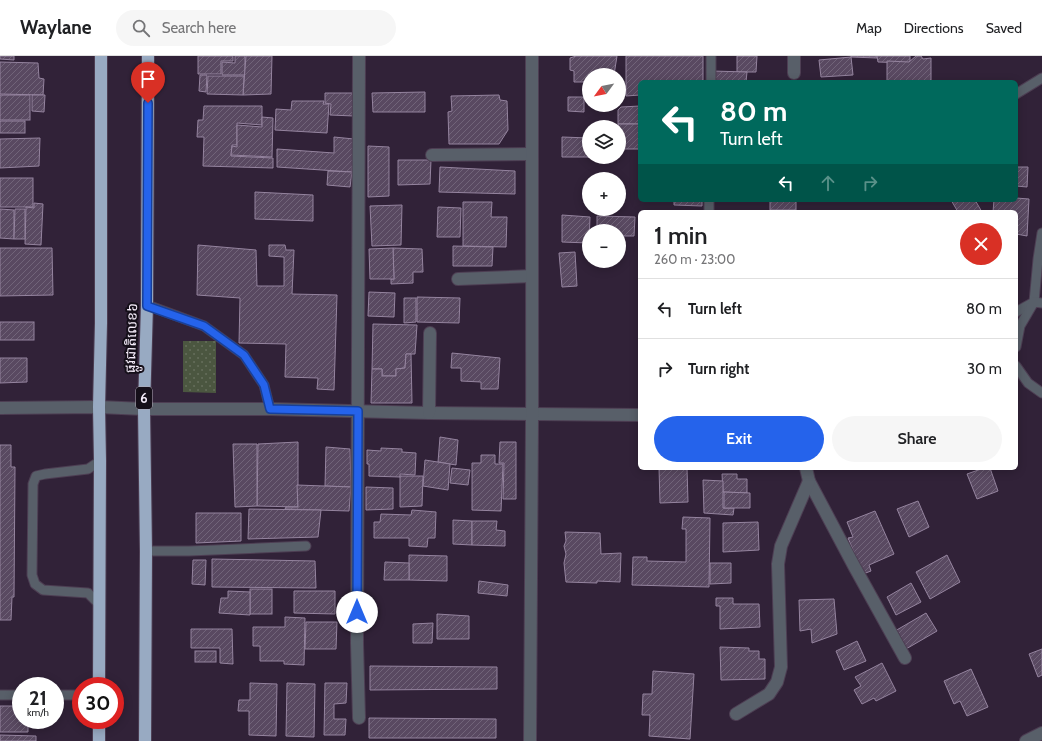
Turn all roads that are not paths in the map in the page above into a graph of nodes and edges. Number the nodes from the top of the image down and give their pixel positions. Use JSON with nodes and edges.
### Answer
{"nodes":[{"id":1,"x":101,"y":56,"type":"edge"},
{"id":2,"x":148,"y":56,"type":"edge"},
{"id":3,"x":359,"y":56,"type":"edge"},
{"id":4,"x":532,"y":56,"type":"edge"},
{"id":5,"x":711,"y":56,"type":"edge"},
{"id":6,"x":794,"y":56,"type":"edge"},
{"id":7,"x":794,"y":73,"type":"dead end"},
{"id":8,"x":1042,"y":78,"type":"edge"},
{"id":9,"x":711,"y":80,"type":"edge"},
{"id":10,"x":1018,"y":93,"type":"edge"},
{"id":11,"x":532,"y":154,"type":"junction"},
{"id":12,"x":432,"y":155,"type":"dead end"},
{"id":13,"x":1042,"y":233,"type":"edge"},
{"id":14,"x":532,"y":276,"type":"junction"},
{"id":15,"x":458,"y":279,"type":"dead end"},
{"id":16,"x":1038,"y":302,"type":"edge"},
{"id":17,"x":147,"y":306,"type":"junction"},
{"id":18,"x":1018,"y":311,"type":"edge"},
{"id":19,"x":430,"y":333,"type":"dead end"},
{"id":20,"x":1018,"y":336,"type":"edge"},
{"id":21,"x":1018,"y":369,"type":"edge"},
{"id":22,"x":1042,"y":393,"type":"edge"},
{"id":23,"x":99,"y":407,"type":"junction"},
{"id":24,"x":0,"y":408,"type":"edge"},
{"id":25,"x":270,"y":409,"type":"junction"},
{"id":26,"x":144,"y":410,"type":"junction"},
{"id":27,"x":358,"y":411,"type":"junction"},
{"id":28,"x":429,"y":413,"type":"junction"},
{"id":29,"x":533,"y":415,"type":"junction"},
{"id":30,"x":638,"y":415,"type":"edge"},
{"id":31,"x":100,"y":461,"type":"junction"},
{"id":32,"x":806,"y":470,"type":"edge"},
{"id":33,"x":809,"y":481,"type":"junction"},
{"id":34,"x":306,"y":546,"type":"dead end"},
{"id":35,"x":146,"y":551,"type":"junction"},
{"id":36,"x":100,"y":605,"type":"junction"},
{"id":37,"x":905,"y":658,"type":"dead end"},
{"id":38,"x":99,"y":677,"type":"edge"},
{"id":39,"x":0,"y":695,"type":"edge"},
{"id":40,"x":12,"y":695,"type":"edge"},
{"id":41,"x":736,"y":714,"type":"dead end"},
{"id":42,"x":359,"y":718,"type":"dead end"},
{"id":43,"x":99,"y":729,"type":"edge"},
{"id":44,"x":1042,"y":733,"type":"edge"},
{"id":45,"x":99,"y":741,"type":"edge"},
{"id":46,"x":145,"y":741,"type":"edge"},
{"id":47,"x":530,"y":741,"type":"edge"},
{"id":48,"x":1026,"y":741,"type":"edge"}],
"edges":[{"from":1,"to":23,"type":"highway"},
{"from":2,"to":17,"type":"highway","name":"ផ្លូវជាតិលេខ៦","number":"6"},
{"from":3,"to":27,"type":"street"},
{"from":4,"to":11,"type":"street"},
{"from":5,"to":9,"type":"lane"},
{"from":6,"to":7,"type":"street"},
{"from":8,"to":10,"type":"lane"},
{"from":11,"to":12,"type":"street"},
{"from":11,"to":14,"type":"street"},
{"from":13,"to":16,"type":"lane"},
{"from":14,"to":15,"type":"street"},
{"from":14,"to":29,"type":"street"},
{"from":16,"to":18,"type":"lane"},
{"from":16,"to":20,"type":"lane"},
{"from":17,"to":25,"type":"lane"},
{"from":17,"to":26,"type":"highway","name":"ផ្លូវជាតិលេខ៦","number":"6"},
{"from":19,"to":28,"type":"street"},
{"from":21,"to":22,"type":"lane"},
{"from":23,"to":24,"type":"street"},
{"from":23,"to":26,"type":"street"},
{"from":23,"to":31,"type":"highway"},
{"from":25,"to":26,"type":"street"},
{"from":25,"to":27,"type":"street"},
{"from":26,"to":35,"type":"highway","name":"ផ្លូវជាតិលេខ៦","number":"6"},
{"from":27,"to":28,"type":"street"},
{"from":27,"to":42,"type":"street"},
{"from":28,"to":29,"type":"street"},
{"from":29,"to":30,"type":"street"},
{"from":29,"to":47,"type":"street"},
{"from":31,"to":36,"type":"highway"},
{"from":31,"to":36,"type":"lane"},
{"from":32,"to":33,"type":"street"},
{"from":33,"to":37,"type":"street"},
{"from":33,"to":41,"type":"street"},
{"from":34,"to":35,"type":"lane"},
{"from":35,"to":46,"type":"highway","name":"ផ្លូវជាតិលេខ៦","number":"6"},
{"from":36,"to":38,"type":"highway"},
{"from":39,"to":40,"type":"lane"},
{"from":43,"to":45,"type":"highway"},
{"from":44,"to":48,"type":"street"}]}
